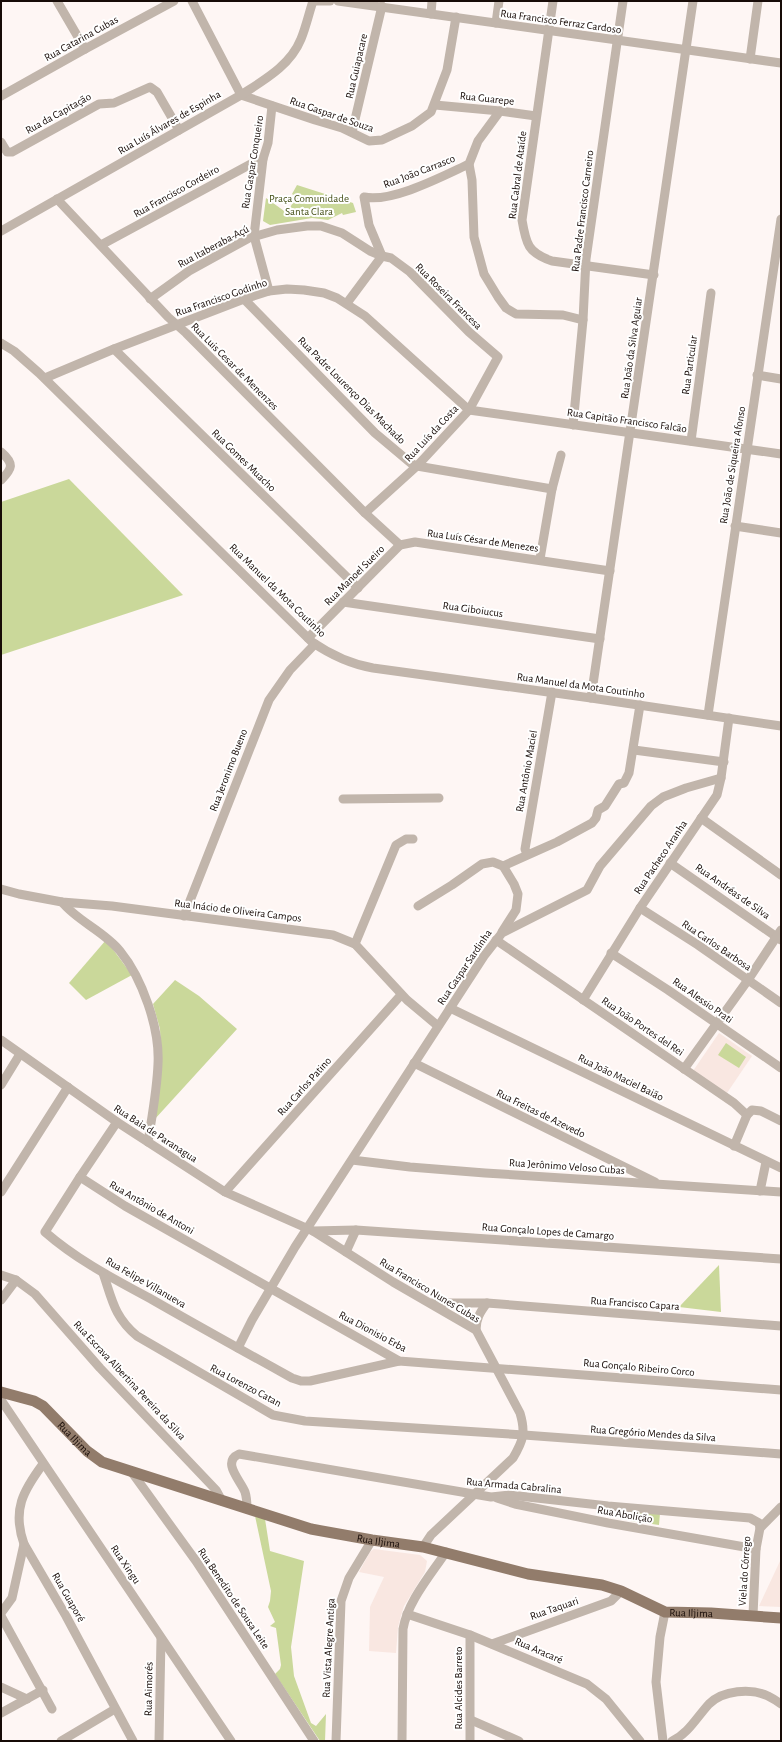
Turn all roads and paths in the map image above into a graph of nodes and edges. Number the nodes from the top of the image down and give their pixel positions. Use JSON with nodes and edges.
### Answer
{"nodes":[{"id":1,"x":57,"y":1,"type":"edge"},
{"id":2,"x":174,"y":1,"type":"edge"},
{"id":3,"x":192,"y":1,"type":"edge"},
{"id":4,"x":313,"y":1,"type":"edge"},
{"id":5,"x":330,"y":1,"type":"edge"},
{"id":6,"x":338,"y":1,"type":"edge"},
{"id":7,"x":432,"y":1,"type":"edge"},
{"id":8,"x":498,"y":1,"type":"edge"},
{"id":9,"x":553,"y":1,"type":"edge"},
{"id":10,"x":623,"y":1,"type":"edge"},
{"id":11,"x":694,"y":1,"type":"edge"},
{"id":12,"x":758,"y":1,"type":"edge"},
{"id":13,"x":376,"y":4,"type":"edge"},
{"id":14,"x":431,"y":14,"type":"junction"},
{"id":15,"x":456,"y":18,"type":"junction"},
{"id":16,"x":496,"y":23,"type":"junction"},
{"id":17,"x":548,"y":31,"type":"junction"},
{"id":18,"x":618,"y":41,"type":"junction"},
{"id":19,"x":84,"y":49,"type":"junction"},
{"id":20,"x":686,"y":50,"type":"junction"},
{"id":21,"x":750,"y":59,"type":"junction"},
{"id":22,"x":781,"y":63,"type":"edge"},
{"id":23,"x":241,"y":95,"type":"junction"},
{"id":24,"x":1,"y":96,"type":"edge"},
{"id":25,"x":434,"y":105,"type":"junction"},
{"id":26,"x":272,"y":106,"type":"junction"},
{"id":27,"x":500,"y":111,"type":"junction"},
{"id":28,"x":536,"y":116,"type":"junction"},
{"id":29,"x":179,"y":130,"type":"junction"},
{"id":30,"x":352,"y":132,"type":"junction"},
{"id":31,"x":1,"y":142,"type":"edge"},
{"id":32,"x":263,"y":159,"type":"junction"},
{"id":33,"x":469,"y":164,"type":"junction"},
{"id":34,"x":57,"y":199,"type":"junction"},
{"id":35,"x":781,"y":219,"type":"edge"},
{"id":36,"x":1,"y":231,"type":"edge"},
{"id":37,"x":254,"y":236,"type":"junction"},
{"id":38,"x":101,"y":245,"type":"junction"},
{"id":39,"x":382,"y":256,"type":"junction"},
{"id":40,"x":586,"y":266,"type":"junction"},
{"id":41,"x":654,"y":275,"type":"junction"},
{"id":42,"x":270,"y":291,"type":"junction"},
{"id":43,"x":710,"y":293,"type":"dead end"},
{"id":44,"x":150,"y":299,"type":"junction"},
{"id":45,"x":244,"y":299,"type":"junction"},
{"id":46,"x":347,"y":303,"type":"junction"},
{"id":47,"x":584,"y":320,"type":"junction"},
{"id":48,"x":176,"y":325,"type":"junction"},
{"id":49,"x":1,"y":343,"type":"edge"},
{"id":50,"x":114,"y":349,"type":"junction"},
{"id":51,"x":498,"y":357,"type":"joint"},
{"id":52,"x":757,"y":375,"type":"junction"},
{"id":53,"x":45,"y":378,"type":"junction"},
{"id":54,"x":781,"y":378,"type":"edge"},
{"id":55,"x":469,"y":410,"type":"junction"},
{"id":56,"x":574,"y":425,"type":"junction"},
{"id":57,"x":630,"y":433,"type":"junction"},
{"id":58,"x":691,"y":441,"type":"junction"},
{"id":59,"x":748,"y":449,"type":"junction"},
{"id":60,"x":1,"y":452,"type":"edge"},
{"id":61,"x":781,"y":454,"type":"edge"},
{"id":62,"x":561,"y":455,"type":"dead end"},
{"id":63,"x":417,"y":466,"type":"junction"},
{"id":64,"x":1,"y":480,"type":"edge"},
{"id":65,"x":552,"y":490,"type":"junction"},
{"id":66,"x":365,"y":513,"type":"junction"},
{"id":67,"x":735,"y":526,"type":"junction"},
{"id":68,"x":781,"y":533,"type":"edge"},
{"id":69,"x":400,"y":546,"type":"junction"},
{"id":70,"x":540,"y":560,"type":"junction"},
{"id":71,"x":610,"y":571,"type":"junction"},
{"id":72,"x":358,"y":588,"type":"junction"},
{"id":73,"x":343,"y":602,"type":"junction"},
{"id":74,"x":600,"y":639,"type":"junction"},
{"id":75,"x":311,"y":641,"type":"junction"},
{"id":76,"x":552,"y":692,"type":"junction"},
{"id":77,"x":591,"y":698,"type":"junction"},
{"id":78,"x":640,"y":705,"type":"junction"},
{"id":79,"x":708,"y":715,"type":"junction"},
{"id":80,"x":729,"y":718,"type":"junction"},
{"id":81,"x":781,"y":726,"type":"edge"},
{"id":82,"x":634,"y":750,"type":"junction"},
{"id":83,"x":724,"y":762,"type":"junction"},
{"id":84,"x":722,"y":778,"type":"junction"},
{"id":85,"x":438,"y":798,"type":"dead end"},
{"id":86,"x":343,"y":799,"type":"dead end"},
{"id":87,"x":701,"y":818,"type":"junction"},
{"id":88,"x":413,"y":839,"type":"dead end"},
{"id":89,"x":527,"y":854,"type":"junction"},
{"id":90,"x":670,"y":863,"type":"junction"},
{"id":91,"x":503,"y":866,"type":"junction"},
{"id":92,"x":781,"y":875,"type":"edge"},
{"id":93,"x":1,"y":889,"type":"edge"},
{"id":94,"x":62,"y":902,"type":"junction"},
{"id":95,"x":418,"y":906,"type":"dead end"},
{"id":96,"x":640,"y":908,"type":"junction"},
{"id":97,"x":184,"y":916,"type":"junction"},
{"id":98,"x":502,"y":933,"type":"junction"},
{"id":99,"x":779,"y":935,"type":"edge"},
{"id":100,"x":496,"y":940,"type":"junction"},
{"id":101,"x":355,"y":944,"type":"junction"},
{"id":102,"x":611,"y":953,"type":"junction"},
{"id":103,"x":748,"y":980,"type":"junction"},
{"id":104,"x":401,"y":995,"type":"junction"},
{"id":105,"x":584,"y":1000,"type":"junction"},
{"id":106,"x":781,"y":1003,"type":"edge"},
{"id":107,"x":450,"y":1008,"type":"junction"},
{"id":108,"x":716,"y":1023,"type":"junction"},
{"id":109,"x":438,"y":1026,"type":"junction"},
{"id":110,"x":1,"y":1040,"type":"edge"},
{"id":111,"x":20,"y":1054,"type":"junction"},
{"id":112,"x":414,"y":1063,"type":"junction"},
{"id":113,"x":684,"y":1068,"type":"junction"},
{"id":114,"x":781,"y":1068,"type":"edge"},
{"id":115,"x":1,"y":1085,"type":"edge"},
{"id":116,"x":68,"y":1087,"type":"junction"},
{"id":117,"x":747,"y":1115,"type":"junction"},
{"id":118,"x":781,"y":1121,"type":"edge"},
{"id":119,"x":117,"y":1122,"type":"junction"},
{"id":120,"x":148,"y":1142,"type":"junction"},
{"id":121,"x":734,"y":1146,"type":"junction"},
{"id":122,"x":352,"y":1160,"type":"junction"},
{"id":123,"x":766,"y":1162,"type":"junction"},
{"id":124,"x":781,"y":1168,"type":"edge"},
{"id":125,"x":80,"y":1177,"type":"junction"},
{"id":126,"x":658,"y":1184,"type":"junction"},
{"id":127,"x":760,"y":1191,"type":"junction"},
{"id":128,"x":1,"y":1192,"type":"edge"},
{"id":129,"x":225,"y":1192,"type":"junction"},
{"id":130,"x":781,"y":1192,"type":"edge"},
{"id":131,"x":310,"y":1230,"type":"junction"},
{"id":132,"x":356,"y":1230,"type":"junction"},
{"id":133,"x":346,"y":1252,"type":"junction"},
{"id":134,"x":781,"y":1259,"type":"edge"},
{"id":135,"x":103,"y":1272,"type":"junction"},
{"id":136,"x":1,"y":1275,"type":"edge"},
{"id":137,"x":16,"y":1280,"type":"junction"},
{"id":138,"x":271,"y":1289,"type":"junction"},
{"id":139,"x":1,"y":1300,"type":"edge"},
{"id":140,"x":431,"y":1303,"type":"junction"},
{"id":141,"x":487,"y":1303,"type":"junction"},
{"id":142,"x":781,"y":1326,"type":"edge"},
{"id":143,"x":476,"y":1330,"type":"junction"},
{"id":144,"x":238,"y":1348,"type":"junction"},
{"id":145,"x":399,"y":1361,"type":"junction"},
{"id":146,"x":496,"y":1368,"type":"junction"},
{"id":147,"x":781,"y":1390,"type":"edge"},
{"id":148,"x":1,"y":1392,"type":"edge"},
{"id":149,"x":1,"y":1400,"type":"edge"},
{"id":150,"x":524,"y":1435,"type":"junction"},
{"id":151,"x":781,"y":1454,"type":"edge"},
{"id":152,"x":43,"y":1464,"type":"junction"},
{"id":153,"x":131,"y":1471,"type":"junction"},
{"id":154,"x":475,"y":1494,"type":"junction"},
{"id":155,"x":491,"y":1496,"type":"junction"},
{"id":156,"x":222,"y":1501,"type":"junction"},
{"id":157,"x":781,"y":1507,"type":"edge"},
{"id":158,"x":247,"y":1509,"type":"junction"},
{"id":159,"x":760,"y":1528,"type":"junction"},
{"id":160,"x":372,"y":1540,"type":"junction"},
{"id":161,"x":24,"y":1544,"type":"junction"},
{"id":162,"x":424,"y":1547,"type":"junction"},
{"id":163,"x":756,"y":1549,"type":"junction"},
{"id":164,"x":446,"y":1552,"type":"junction"},
{"id":165,"x":621,"y":1591,"type":"junction"},
{"id":166,"x":1,"y":1612,"type":"edge"},
{"id":167,"x":665,"y":1612,"type":"junction"},
{"id":168,"x":407,"y":1614,"type":"junction"},
{"id":169,"x":753,"y":1615,"type":"junction"},
{"id":170,"x":1,"y":1616,"type":"edge"},
{"id":171,"x":781,"y":1618,"type":"edge"},
{"id":172,"x":470,"y":1635,"type":"junction"},
{"id":173,"x":161,"y":1638,"type":"junction"},
{"id":174,"x":492,"y":1644,"type":"junction"},
{"id":175,"x":1,"y":1687,"type":"edge"},
{"id":176,"x":42,"y":1690,"type":"junction"},
{"id":177,"x":27,"y":1699,"type":"junction"},
{"id":178,"x":781,"y":1704,"type":"edge"},
{"id":179,"x":115,"y":1708,"type":"junction"},
{"id":180,"x":52,"y":1709,"type":"dead end"},
{"id":181,"x":1,"y":1713,"type":"edge"},
{"id":182,"x":471,"y":1720,"type":"junction"},
{"id":183,"x":65,"y":1740,"type":"edge"},
{"id":184,"x":133,"y":1741,"type":"edge"},
{"id":185,"x":159,"y":1741,"type":"edge"},
{"id":186,"x":231,"y":1741,"type":"edge"},
{"id":187,"x":314,"y":1741,"type":"edge"},
{"id":188,"x":336,"y":1741,"type":"edge"},
{"id":189,"x":402,"y":1741,"type":"edge"},
{"id":190,"x":470,"y":1741,"type":"edge"},
{"id":191,"x":519,"y":1741,"type":"edge"},
{"id":192,"x":640,"y":1741,"type":"edge"},
{"id":193,"x":663,"y":1741,"type":"edge"},
{"id":194,"x":672,"y":1741,"type":"edge"}],
"edges":[{"from":1,"to":19,"type":"street"},
{"from":2,"to":19,"type":"street","name":"Rua Catarina Cubas"},
{"from":3,"to":23,"type":"street"},
{"from":4,"to":5,"type":"street"},
{"from":4,"to":23,"type":"street","name":"Rua Luís Álvares de Espinha"},
{"from":6,"to":13,"type":"street","name":"Rua Francisco Ferraz Cardoso"},
{"from":7,"to":14,"type":"street"},
{"from":8,"to":16,"type":"street"},
{"from":9,"to":17,"type":"street","name":"Rua Cabral de Ataíde"},
{"from":10,"to":18,"type":"street","name":"Rua Padre Francisco Carneiro"},
{"from":11,"to":20,"type":"street","name":"Rua João da Silva Aguiar"},
{"from":12,"to":21,"type":"street"},
{"from":13,"to":14,"type":"street","name":"Rua Francisco Ferraz Cardoso"},
{"from":13,"to":30,"type":"street","name":"Rua Guiapacare"},
{"from":14,"to":15,"type":"street","name":"Rua Francisco Ferraz Cardoso"},
{"from":15,"to":16,"type":"street","name":"Rua Francisco Ferraz Cardoso"},
{"from":15,"to":25,"type":"street","name":"Rua Gaspar de Souza"},
{"from":16,"to":17,"type":"street","name":"Rua Francisco Ferraz Cardoso"},
{"from":17,"to":18,"type":"street","name":"Rua Francisco Ferraz Cardoso"},
{"from":17,"to":28,"type":"street","name":"Rua Cabral de Ataíde"},
{"from":18,"to":20,"type":"street","name":"Rua Francisco Ferraz Cardoso"},
{"from":18,"to":40,"type":"street","name":"Rua Padre Francisco Carneiro"},
{"from":19,"to":24,"type":"street","name":"Rua Catarina Cubas"},
{"from":20,"to":21,"type":"street","name":"Rua Francisco Ferraz Cardoso"},
{"from":20,"to":41,"type":"street","name":"Rua João da Silva Aguiar"},
{"from":21,"to":22,"type":"street","name":"Rua Francisco Ferraz Cardoso"},
{"from":23,"to":26,"type":"street","name":"Rua Gaspar de Souza"},
{"from":23,"to":29,"type":"street","name":"Rua Luís Álvares de Espinha"},
{"from":25,"to":27,"type":"street","name":"Rua Guarepe"},
{"from":25,"to":30,"type":"street","name":"Rua Gaspar de Souza"},
{"from":26,"to":30,"type":"street","name":"Rua Gaspar de Souza"},
{"from":26,"to":32,"type":"street","name":"Rua Gaspar Conqueiro"},
{"from":27,"to":28,"type":"street","name":"Rua Guarepe"},
{"from":27,"to":33,"type":"street","name":"Rua João Carrasco"},
{"from":28,"to":40,"type":"street","name":"Rua Cabral de Ataíde"},
{"from":29,"to":31,"type":"street","name":"Rua da Capitação"},
{"from":29,"to":34,"type":"street","name":"Rua Luís Álvares de Espinha"},
{"from":32,"to":37,"type":"street","name":"Rua Gaspar Conqueiro"},
{"from":32,"to":38,"type":"street","name":"Rua Francisco Cordeiro"},
{"from":33,"to":39,"type":"street","name":"Rua João Carrasco"},
{"from":33,"to":47,"type":"street"},
{"from":34,"to":36,"type":"street","name":"Rua Luís Álvares de Espinha"},
{"from":34,"to":38,"type":"street","name":"Rua Luis Cesar de Menenzes"},
{"from":35,"to":52,"type":"street","name":"Rua João de Siqueira Afonso"},
{"from":37,"to":39,"type":"street","name":"Rua Itaberaba-Açú"},
{"from":37,"to":42,"type":"street","name":"Rua Gaspar Conqueiro"},
{"from":37,"to":44,"type":"street","name":"Rua Itaberaba-Açú"},
{"from":38,"to":44,"type":"street","name":"Rua Luis Cesar de Menenzes"},
{"from":39,"to":46,"type":"street"},
{"from":39,"to":51,"type":"street","name":"Rua Roseira Francesa"},
{"from":40,"to":41,"type":"street","name":"Rua Cabral de Ataíde"},
{"from":40,"to":47,"type":"street","name":"Rua Padre Francisco Carneiro"},
{"from":41,"to":57,"type":"street","name":"Rua João da Silva Aguiar"},
{"from":42,"to":45,"type":"street","name":"Rua Francisco Godinho"},
{"from":42,"to":46,"type":"street","name":"Rua Francisco Godinho"},
{"from":43,"to":58,"type":"street","name":"Rua Particular"},
{"from":44,"to":48,"type":"street","name":"Rua Luis Cesar de Menenzes"},
{"from":45,"to":48,"type":"street","name":"Rua Francisco Godinho"},
{"from":45,"to":63,"type":"street","name":"Rua Padre Lourenço Dias Machado"},
{"from":46,"to":55,"type":"street","name":"Rua Francisco Godinho"},
{"from":47,"to":56,"type":"street","name":"Rua Padre Francisco Carneiro"},
{"from":48,"to":50,"type":"street","name":"Rua Francisco Godinho"},
{"from":48,"to":66,"type":"street","name":"Rua Luis Cesar de Menenzes"},
{"from":49,"to":53,"type":"street","name":"Rua Manuel da Mota Coutinho"},
{"from":50,"to":53,"type":"street","name":"Rua Francisco Godinho"},
{"from":50,"to":72,"type":"street","name":"Rua Gomes Muacho"},
{"from":51,"to":55,"type":"street","name":"Rua Luís da Costa"},
{"from":52,"to":54,"type":"street"},
{"from":52,"to":59,"type":"street","name":"Rua João de Siqueira Afonso"},
{"from":53,"to":75,"type":"street","name":"Rua Manuel da Mota Coutinho"},
{"from":55,"to":56,"type":"street","name":"Rua Capitão Francisco Falcão"},
{"from":55,"to":63,"type":"street","name":"Rua Luís da Costa"},
{"from":56,"to":57,"type":"street","name":"Rua Capitão Francisco Falcão"},
{"from":57,"to":58,"type":"street","name":"Rua Capitão Francisco Falcão"},
{"from":57,"to":71,"type":"street","name":"Rua João da Silva Aguiar"},
{"from":58,"to":59,"type":"street","name":"Rua Capitão Francisco Falcão"},
{"from":59,"to":61,"type":"street","name":"Rua Capitão Francisco Falcão"},
{"from":59,"to":67,"type":"street","name":"Rua João de Siqueira Afonso"},
{"from":60,"to":64,"type":"street"},
{"from":62,"to":65,"type":"street"},
{"from":63,"to":65,"type":"street","name":"Rua Padre Lourenço Dias Machado"},
{"from":63,"to":66,"type":"street","name":"Rua Luís da Costa"},
{"from":65,"to":70,"type":"street"},
{"from":66,"to":69,"type":"street"},
{"from":67,"to":68,"type":"street"},
{"from":67,"to":79,"type":"street","name":"Rua João de Siqueira Afonso"},
{"from":69,"to":70,"type":"street","name":"Rua Luís César de Menezes"},
{"from":69,"to":72,"type":"street","name":"Rua Manoel Sueiro"},
{"from":70,"to":71,"type":"street","name":"Rua Luís César de Menezes"},
{"from":71,"to":74,"type":"street","name":"Rua João da Silva Aguiar"},
{"from":72,"to":73,"type":"street","name":"Rua Manoel Sueiro"},
{"from":73,"to":74,"type":"street","name":"Rua Giboiucus"},
{"from":73,"to":75,"type":"street","name":"Rua Manoel Sueiro"},
{"from":74,"to":77,"type":"street","name":"Rua João da Silva Aguiar"},
{"from":75,"to":76,"type":"street","name":"Rua Manuel da Mota Coutinho"},
{"from":75,"to":97,"type":"street","name":"Rua Jeronimo Bueno"},
{"from":76,"to":77,"type":"street","name":"Rua Manuel da Mota Coutinho"},
{"from":76,"to":89,"type":"street","name":"Rua Antônio Maciel"},
{"from":77,"to":78,"type":"street","name":"Rua Manuel da Mota Coutinho"},
{"from":78,"to":79,"type":"street","name":"Rua Manuel da Mota Coutinho"},
{"from":78,"to":82,"type":"street"},
{"from":79,"to":80,"type":"street","name":"Rua Manuel da Mota Coutinho"},
{"from":80,"to":81,"type":"street","name":"Rua Manuel da Mota Coutinho"},
{"from":80,"to":83,"type":"street","name":"Rua Pacheco Aranha"},
{"from":82,"to":83,"type":"street"},
{"from":82,"to":89,"type":"street"},
{"from":83,"to":84,"type":"street","name":"Rua Pacheco Aranha"},
{"from":84,"to":87,"type":"street","name":"Rua Pacheco Aranha"},
{"from":84,"to":98,"type":"street","name":"Rua Gaspar Sardinha"},
{"from":85,"to":86,"type":"street"},
{"from":87,"to":90,"type":"street","name":"Rua Pacheco Aranha"},
{"from":87,"to":92,"type":"street"},
{"from":88,"to":101,"type":"street"},
{"from":89,"to":91,"type":"street"},
{"from":90,"to":96,"type":"street","name":"Rua Pacheco Aranha"},
{"from":90,"to":99,"type":"street","name":"Rua Andréas de Silva"},
{"from":91,"to":95,"type":"street"},
{"from":91,"to":98,"type":"street"},
{"from":93,"to":94,"type":"street","name":"Rua Inácio de Oliveira Campos"},
{"from":94,"to":97,"type":"street","name":"Rua Inácio de Oliveira Campos"},
{"from":94,"to":120,"type":"street"},
{"from":96,"to":102,"type":"street","name":"Rua Pacheco Aranha"},
{"from":96,"to":103,"type":"street","name":"Rua Carlos Barbosa"},
{"from":97,"to":101,"type":"street","name":"Rua Inácio de Oliveira Campos"},
{"from":98,"to":100,"type":"street","name":"Rua Gaspar Sardinha"},
{"from":99,"to":103,"type":"street"},
{"from":100,"to":105,"type":"street","name":"Rua João Portes del Rei"},
{"from":100,"to":107,"type":"street","name":"Rua Gaspar Sardinha"},
{"from":101,"to":104,"type":"street","name":"Rua Inácio de Oliveira Campos"},
{"from":102,"to":105,"type":"street","name":"Rua Pacheco Aranha"},
{"from":102,"to":108,"type":"street","name":"Rua Alessio Prati"},
{"from":103,"to":106,"type":"street","name":"Rua Carlos Barbosa"},
{"from":103,"to":108,"type":"street"},
{"from":104,"to":109,"type":"street","name":"Rua Inácio de Oliveira Campos"},
{"from":104,"to":129,"type":"street","name":"Rua Carlos Patino"},
{"from":105,"to":113,"type":"street","name":"Rua João Portes del Rei"},
{"from":107,"to":109,"type":"street","name":"Rua Gaspar Sardinha"},
{"from":107,"to":121,"type":"street","name":"Rua João Maciel Baião"},
{"from":108,"to":113,"type":"street"},
{"from":108,"to":114,"type":"street","name":"Rua Alessio Prati"},
{"from":109,"to":112,"type":"street","name":"Rua Gaspar Sardinha"},
{"from":110,"to":111,"type":"street","name":"Rua Baia de Paranagua"},
{"from":111,"to":115,"type":"street"},
{"from":111,"to":116,"type":"street","name":"Rua Baia de Paranagua"},
{"from":112,"to":122,"type":"street","name":"Rua Gaspar Sardinha"},
{"from":112,"to":126,"type":"street","name":"Rua Freitas de Azevedo"},
{"from":113,"to":117,"type":"street","name":"Rua João Portes del Rei"},
{"from":116,"to":119,"type":"street","name":"Rua Baia de Paranagua"},
{"from":116,"to":128,"type":"street"},
{"from":117,"to":118,"type":"street"},
{"from":117,"to":121,"type":"street"},
{"from":119,"to":120,"type":"street","name":"Rua Baia de Paranagua"},
{"from":119,"to":125,"type":"street"},
{"from":120,"to":129,"type":"street","name":"Rua Baia de Paranagua"},
{"from":121,"to":123,"type":"street","name":"Rua João Maciel Baião"},
{"from":122,"to":126,"type":"street","name":"Rua Jerônimo Veloso Cubas"},
{"from":122,"to":131,"type":"street","name":"Rua Gaspar Sardinha"},
{"from":123,"to":124,"type":"street","name":"Rua João Maciel Baião"},
{"from":123,"to":127,"type":"street"},
{"from":125,"to":135,"type":"street","name":"Rua Felipe Villanueva"},
{"from":125,"to":138,"type":"street","name":"Rua Antônio de Antoni"},
{"from":126,"to":127,"type":"street","name":"Rua Jerônimo Veloso Cubas"},
{"from":127,"to":130,"type":"street","name":"Rua Jerônimo Veloso Cubas"},
{"from":129,"to":131,"type":"street","name":"Rua Baia de Paranagua"},
{"from":131,"to":132,"type":"street","name":"Rua Gonçalo Lopes de Camargo"},
{"from":131,"to":133,"type":"street","name":"Rua Francisco Nunes Cubas"},
{"from":131,"to":138,"type":"street","name":"Rua Gaspar Sardinha"},
{"from":132,"to":133,"type":"street"},
{"from":132,"to":134,"type":"street","name":"Rua Gonçalo Lopes de Camargo"},
{"from":133,"to":140,"type":"street","name":"Rua Francisco Nunes Cubas"},
{"from":135,"to":144,"type":"street","name":"Rua Felipe Villanueva"},
{"from":135,"to":150,"type":"street","name":"Rua Lorenzo Catan"},
{"from":136,"to":137,"type":"street","name":"Rua Escrava Albertina Pereira da Silva"},
{"from":137,"to":139,"type":"street"},
{"from":137,"to":156,"type":"street","name":"Rua Escrava Albertina Pereira da Silva"},
{"from":138,"to":144,"type":"street"},
{"from":138,"to":145,"type":"street","name":"Rua Dionisio Erba"},
{"from":140,"to":141,"type":"street","name":"Rua Francisco Capara"},
{"from":140,"to":143,"type":"street","name":"Rua Francisco Nunes Cubas"},
{"from":141,"to":142,"type":"street","name":"Rua Francisco Capara"},
{"from":141,"to":143,"type":"street"},
{"from":143,"to":146,"type":"street","name":"Rua Francisco Nunes Cubas"},
{"from":144,"to":145,"type":"street","name":"Rua Felipe Villanueva"},
{"from":145,"to":146,"type":"street","name":"Rua Dionisio Erba"},
{"from":146,"to":147,"type":"street","name":"Rua Gonçalo Ribeiro Corco"},
{"from":146,"to":150,"type":"street","name":"Rua Francisco Nunes Cubas"},
{"from":148,"to":153,"type":"main road","name":"Rua Iljima"},
{"from":149,"to":152,"type":"street","name":"Rua Xingu"},
{"from":150,"to":151,"type":"street","name":"Rua Gregório Mendes da Silva"},
{"from":150,"to":154,"type":"street"},
{"from":152,"to":161,"type":"street","name":"Rua Guaporé"},
{"from":152,"to":173,"type":"street","name":"Rua Xingu"},
{"from":153,"to":156,"type":"main road","name":"Rua Iljima"},
{"from":153,"to":187,"type":"street","name":"Rua Benedito de Sousa Leite"},
{"from":154,"to":155,"type":"street","name":"Rua Armada Cabralina"},
{"from":154,"to":158,"type":"street","name":"Rua Armada Cabralina"},
{"from":154,"to":162,"type":"street"},
{"from":155,"to":159,"type":"street","name":"Rua Armada Cabralina"},
{"from":155,"to":163,"type":"street","name":"Rua Abolição"},
{"from":156,"to":158,"type":"main road","name":"Rua Iljima"},
{"from":157,"to":159,"type":"street"},
{"from":158,"to":160,"type":"main road","name":"Rua Iljima"},
{"from":159,"to":163,"type":"street","name":"Viela do Córrego"},
{"from":160,"to":162,"type":"main road","name":"Rua Iljima"},
{"from":160,"to":188,"type":"street","name":"Rua Vista Alegre Antiga"},
{"from":161,"to":166,"type":"street"},
{"from":161,"to":179,"type":"street","name":"Rua Guaporé"},
{"from":162,"to":164,"type":"main road","name":"Rua Iljima"},
{"from":163,"to":169,"type":"street","name":"Viela do Córrego"},
{"from":164,"to":165,"type":"main road","name":"Rua Iljima"},
{"from":164,"to":168,"type":"street"},
{"from":165,"to":167,"type":"main road","name":"Rua Iljima"},
{"from":165,"to":174,"type":"street","name":"Rua Taquari"},
{"from":167,"to":169,"type":"main road","name":"Rua Iljima"},
{"from":167,"to":193,"type":"street"},
{"from":168,"to":172,"type":"street","name":"Rua Aracaré"},
{"from":168,"to":189,"type":"street"},
{"from":169,"to":171,"type":"main road","name":"Rua Iljima"},
{"from":170,"to":176,"type":"street"},
{"from":172,"to":174,"type":"street","name":"Rua Aracaré"},
{"from":172,"to":182,"type":"street","name":"Rua Alcides Barreto"},
{"from":173,"to":185,"type":"street","name":"Rua Aimorés"},
{"from":173,"to":186,"type":"street","name":"Rua Xingu"},
{"from":174,"to":192,"type":"street","name":"Rua Aracaré"},
{"from":175,"to":177,"type":"street"},
{"from":176,"to":177,"type":"street"},
{"from":176,"to":180,"type":"street"},
{"from":177,"to":181,"type":"street"},
{"from":178,"to":194,"type":"street"},
{"from":179,"to":183,"type":"street"},
{"from":179,"to":184,"type":"street","name":"Rua Guaporé"},
{"from":182,"to":190,"type":"street","name":"Rua Alcides Barreto"},
{"from":182,"to":191,"type":"street"}]}
